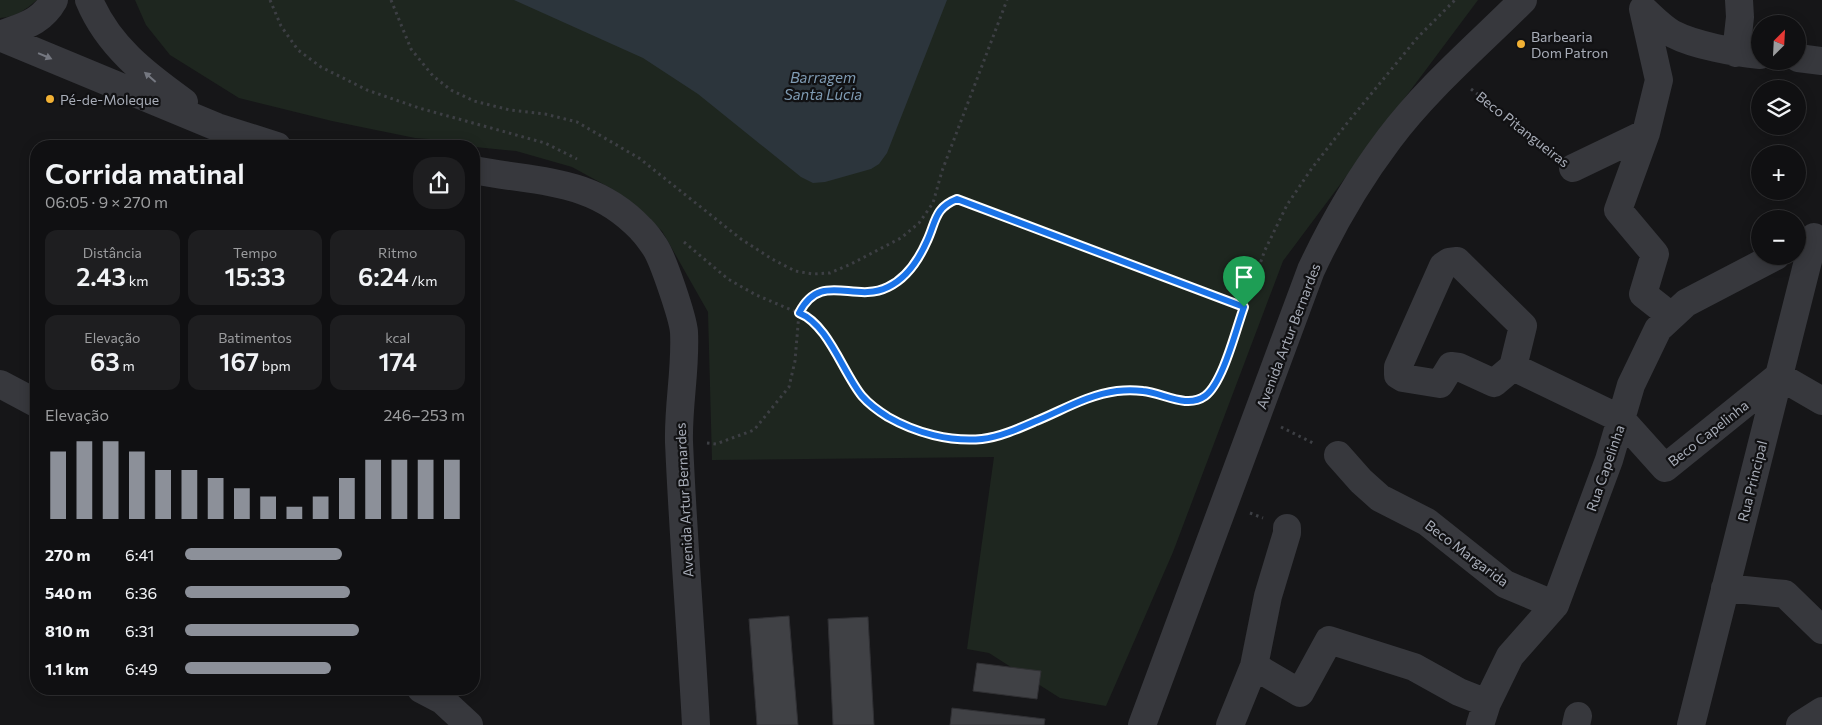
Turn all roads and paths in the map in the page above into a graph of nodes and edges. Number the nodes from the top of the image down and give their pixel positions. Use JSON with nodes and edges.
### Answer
{"nodes":[{"id":1,"x":54,"y":0,"type":"edge"},
{"id":2,"x":89,"y":0,"type":"edge"},
{"id":3,"x":270,"y":0,"type":"edge"},
{"id":4,"x":391,"y":0,"type":"edge"},
{"id":5,"x":1008,"y":0,"type":"edge"},
{"id":6,"x":1455,"y":0,"type":"edge"},
{"id":7,"x":1524,"y":0,"type":"edge"},
{"id":8,"x":1739,"y":0,"type":"edge"},
{"id":9,"x":0,"y":36,"type":"edge"},
{"id":10,"x":1748,"y":54,"type":"edge"},
{"id":11,"x":1806,"y":59,"type":"edge"},
{"id":12,"x":1822,"y":61,"type":"edge"},
{"id":13,"x":1450,"y":72,"type":"junction"},
{"id":14,"x":217,"y":127,"type":"junction"},
{"id":15,"x":1646,"y":133,"type":"junction"},
{"id":16,"x":257,"y":140,"type":"edge"},
{"id":17,"x":582,"y":162,"type":"dead end"},
{"id":18,"x":1573,"y":168,"type":"joint"},
{"id":19,"x":480,"y":171,"type":"edge"},
{"id":20,"x":500,"y":175,"type":"junction"},
{"id":21,"x":480,"y":178,"type":"edge"},
{"id":22,"x":677,"y":236,"type":"dead end"},
{"id":23,"x":1811,"y":238,"type":"edge"},
{"id":24,"x":1759,"y":265,"type":"edge"},
{"id":25,"x":1244,"y":307,"type":"junction"},
{"id":26,"x":799,"y":313,"type":"junction"},
{"id":27,"x":1671,"y":316,"type":"junction"},
{"id":28,"x":1513,"y":366,"type":"junction"},
{"id":29,"x":1779,"y":376,"type":"junction"},
{"id":30,"x":0,"y":384,"type":"edge"},
{"id":31,"x":30,"y":401,"type":"edge"},
{"id":32,"x":1822,"y":401,"type":"edge"},
{"id":33,"x":1258,"y":416,"type":"junction"},
{"id":34,"x":1621,"y":419,"type":"junction"},
{"id":35,"x":679,"y":440,"type":"junction"},
{"id":36,"x":1338,"y":454,"type":"joint"},
{"id":37,"x":1224,"y":502,"type":"junction"},
{"id":38,"x":1286,"y":528,"type":"joint"},
{"id":39,"x":1725,"y":588,"type":"junction"},
{"id":40,"x":1555,"y":605,"type":"junction"},
{"id":41,"x":1822,"y":630,"type":"edge"},
{"id":42,"x":1254,"y":666,"type":"junction"},
{"id":43,"x":432,"y":695,"type":"edge"},
{"id":44,"x":1822,"y":711,"type":"edge"},
{"id":45,"x":1484,"y":714,"type":"edge"},
{"id":46,"x":468,"y":725,"type":"edge"},
{"id":47,"x":696,"y":725,"type":"edge"},
{"id":48,"x":1142,"y":725,"type":"edge"},
{"id":49,"x":1230,"y":725,"type":"edge"},
{"id":50,"x":1690,"y":725,"type":"edge"},
{"id":51,"x":1800,"y":725,"type":"edge"}],
"edges":[{"from":1,"to":9,"type":"street"},
{"from":14,"to":2,"type":"street","one_way":true},
{"from":3,"to":17,"type":"path"},
{"from":4,"to":5,"type":"path"},
{"from":6,"to":25,"type":"path"},
{"from":7,"to":13,"type":"street","name":"Avenida Artur Bernardes"},
{"from":8,"to":10,"type":"street"},
{"from":9,"to":14,"type":"street","one_way":true},
{"from":10,"to":15,"type":"street"},
{"from":11,"to":12,"type":"street"},
{"from":13,"to":18,"type":"path","name":"Beco Pitangueiras"},
{"from":13,"to":33,"type":"street","name":"Avenida Artur Bernardes"},
{"from":14,"to":16,"type":"street"},
{"from":15,"to":18,"type":"street","name":"Beco Pitangueiras"},
{"from":15,"to":27,"type":"street"},
{"from":19,"to":20,"type":"street","name":"Avenida Artur Bernardes"},
{"from":20,"to":21,"type":"street","name":"Avenida Artur Bernardes"},
{"from":20,"to":35,"type":"street","name":"Avenida Artur Bernardes"},
{"from":22,"to":26,"type":"path"},
{"from":23,"to":29,"type":"street","name":"Rua Principal"},
{"from":24,"to":27,"type":"street","name":"Rua Capelinha"},
{"from":25,"to":26,"type":"path"},
{"from":25,"to":26,"type":"path"},
{"from":26,"to":35,"type":"path"},
{"from":27,"to":34,"type":"street","name":"Rua Capelinha"},
{"from":28,"to":28,"type":"street"},
{"from":28,"to":34,"type":"street"},
{"from":29,"to":32,"type":"street"},
{"from":29,"to":34,"type":"street","name":"Beco Capelinha"},
{"from":29,"to":39,"type":"street","name":"Rua Principal"},
{"from":30,"to":31,"type":"street"},
{"from":33,"to":36,"type":"path"},
{"from":33,"to":37,"type":"street","name":"Avenida Artur Bernardes"},
{"from":34,"to":40,"type":"street","name":"Rua Capelinha"},
{"from":35,"to":47,"type":"street","name":"Avenida Artur Bernardes"},
{"from":36,"to":40,"type":"street","name":"Beco Margarida"},
{"from":37,"to":38,"type":"path"},
{"from":37,"to":48,"type":"street","name":"Avenida Artur Bernardes"},
{"from":38,"to":42,"type":"street"},
{"from":39,"to":41,"type":"street"},
{"from":39,"to":50,"type":"street","name":"Rua Principal"},
{"from":40,"to":45,"type":"street","name":"Rua Capelinha"},
{"from":42,"to":45,"type":"street"},
{"from":42,"to":49,"type":"street"},
{"from":43,"to":46,"type":"street"},
{"from":44,"to":51,"type":"street"}]}
